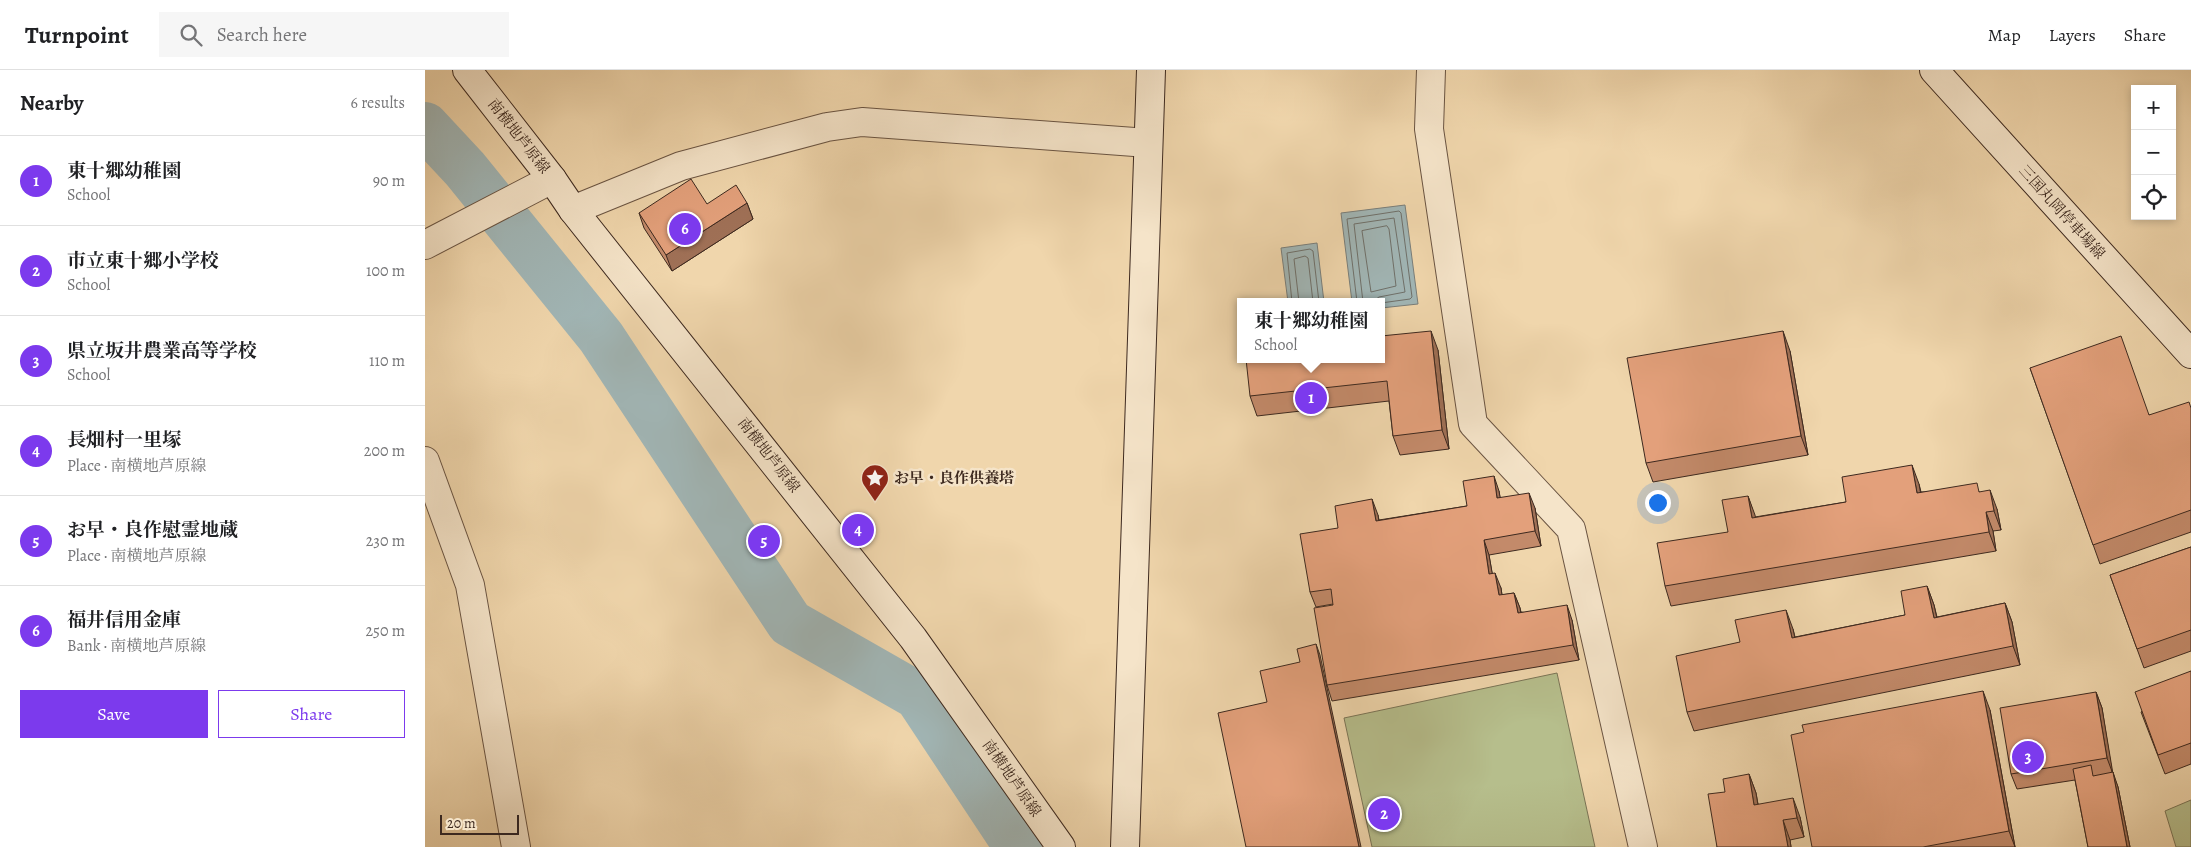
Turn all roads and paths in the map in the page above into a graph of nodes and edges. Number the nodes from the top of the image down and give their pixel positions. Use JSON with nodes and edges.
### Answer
{"nodes":[{"id":1,"x":467,"y":70,"type":"edge"},
{"id":2,"x":1151,"y":70,"type":"edge"},
{"id":3,"x":1431,"y":70,"type":"edge"},
{"id":4,"x":1934,"y":70,"type":"edge"},
{"id":5,"x":1148,"y":143,"type":"junction"},
{"id":6,"x":552,"y":179,"type":"junction"},
{"id":7,"x":573,"y":210,"type":"junction"},
{"id":8,"x":425,"y":245,"type":"edge"},
{"id":9,"x":2191,"y":354,"type":"edge"},
{"id":10,"x":425,"y":461,"type":"edge"},
{"id":11,"x":517,"y":847,"type":"edge"},
{"id":12,"x":1061,"y":847,"type":"edge"},
{"id":13,"x":1125,"y":847,"type":"edge"},
{"id":14,"x":1643,"y":847,"type":"edge"}],
"edges":[{"from":1,"to":6,"type":"street","name":"南横地芦原線"},
{"from":2,"to":5,"type":"street"},
{"from":3,"to":14,"type":"street"},
{"from":4,"to":9,"type":"street","name":"三国丸岡停車場線"},
{"from":5,"to":7,"type":"street"},
{"from":5,"to":13,"type":"street"},
{"from":6,"to":7,"type":"street","name":"南横地芦原線"},
{"from":6,"to":8,"type":"street"},
{"from":7,"to":12,"type":"street","name":"南横地芦原線"},
{"from":10,"to":11,"type":"street"}]}
